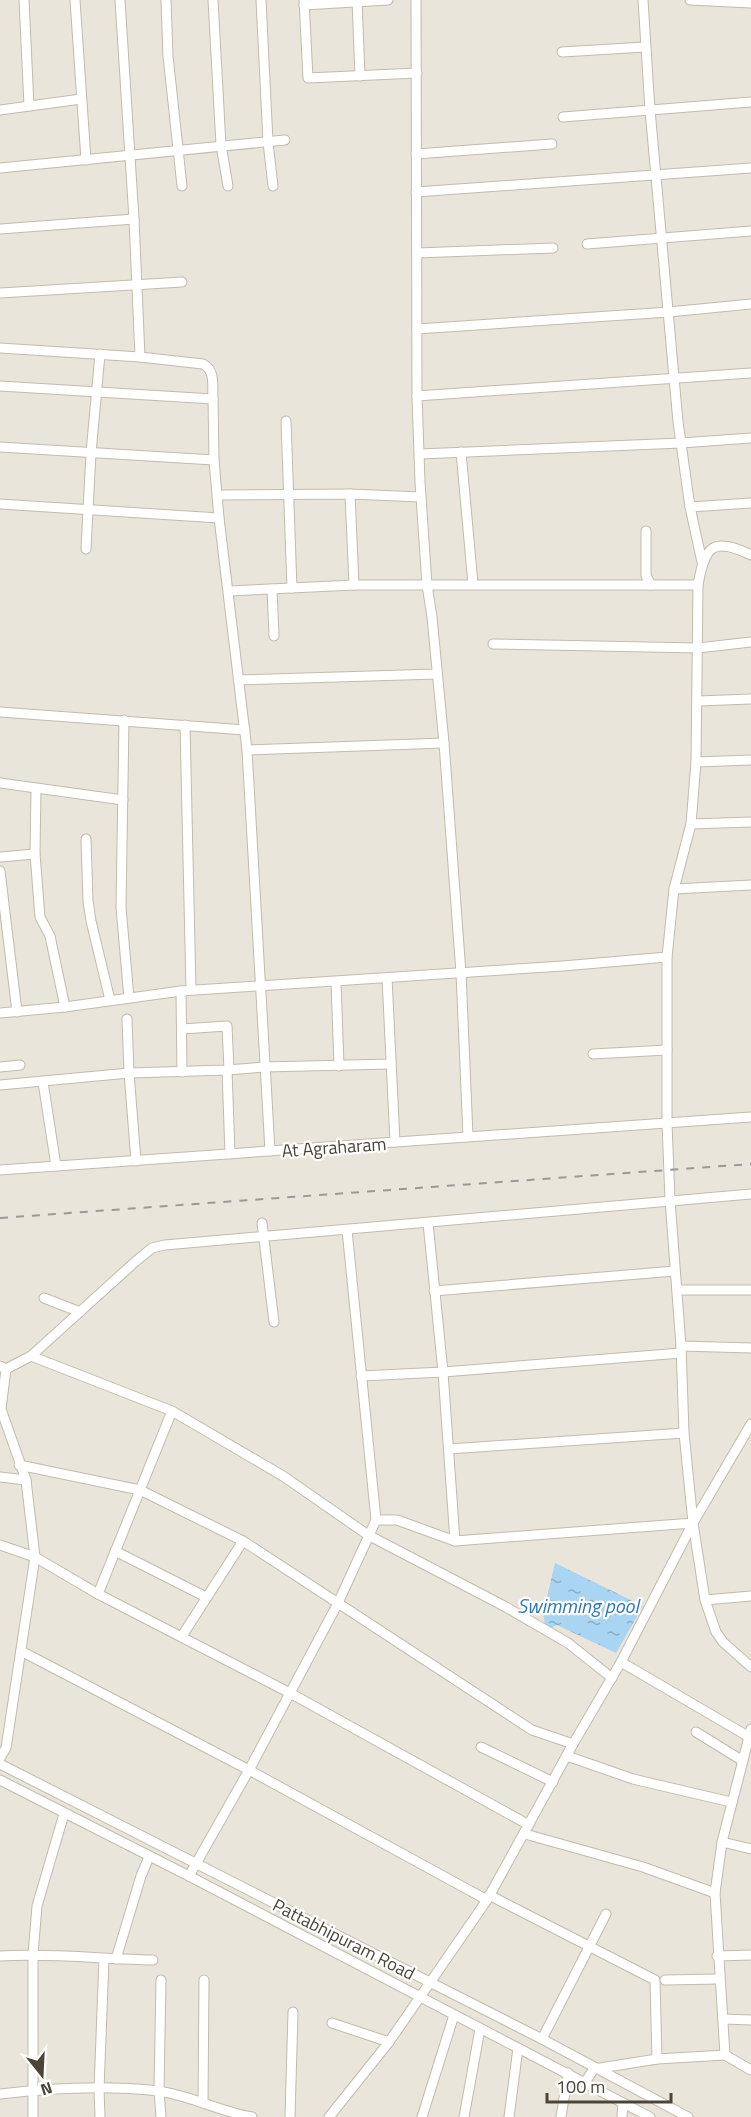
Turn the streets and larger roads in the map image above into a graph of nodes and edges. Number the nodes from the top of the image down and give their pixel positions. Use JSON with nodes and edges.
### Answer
{"nodes":[{"id":1,"x":24,"y":0,"type":"edge"},
{"id":2,"x":75,"y":0,"type":"edge"},
{"id":3,"x":120,"y":0,"type":"edge"},
{"id":4,"x":166,"y":0,"type":"edge"},
{"id":5,"x":213,"y":0,"type":"edge"},
{"id":6,"x":261,"y":0,"type":"edge"},
{"id":7,"x":388,"y":0,"type":"edge"},
{"id":8,"x":416,"y":0,"type":"edge"},
{"id":9,"x":643,"y":0,"type":"edge"},
{"id":10,"x":692,"y":0,"type":"edge"},
{"id":11,"x":357,"y":1,"type":"edge"},
{"id":12,"x":709,"y":1,"type":"edge"},
{"id":13,"x":733,"y":1,"type":"edge"},
{"id":14,"x":304,"y":3,"type":"edge"},
{"id":15,"x":751,"y":3,"type":"edge"},
{"id":16,"x":645,"y":47,"type":"junction"},
{"id":17,"x":562,"y":52,"type":"dead end"},
{"id":18,"x":417,"y":73,"type":"junction"},
{"id":19,"x":360,"y":76,"type":"junction"},
{"id":20,"x":81,"y":99,"type":"junction"},
{"id":21,"x":751,"y":102,"type":"edge"},
{"id":22,"x":29,"y":106,"type":"junction"},
{"id":23,"x":0,"y":110,"type":"edge"},
{"id":24,"x":650,"y":110,"type":"junction"},
{"id":25,"x":564,"y":117,"type":"dead end"},
{"id":26,"x":285,"y":140,"type":"dead end"},
{"id":27,"x":268,"y":142,"type":"junction"},
{"id":28,"x":552,"y":144,"type":"dead end"},
{"id":29,"x":221,"y":146,"type":"junction"},
{"id":30,"x":179,"y":150,"type":"junction"},
{"id":31,"x":416,"y":154,"type":"junction"},
{"id":32,"x":130,"y":156,"type":"junction"},
{"id":33,"x":86,"y":160,"type":"junction"},
{"id":34,"x":0,"y":168,"type":"edge"},
{"id":35,"x":751,"y":168,"type":"edge"},
{"id":36,"x":656,"y":176,"type":"junction"},
{"id":37,"x":182,"y":186,"type":"dead end"},
{"id":38,"x":228,"y":186,"type":"dead end"},
{"id":39,"x":273,"y":186,"type":"dead end"},
{"id":40,"x":416,"y":192,"type":"junction"},
{"id":41,"x":134,"y":219,"type":"junction"},
{"id":42,"x":0,"y":229,"type":"edge"},
{"id":43,"x":751,"y":231,"type":"edge"},
{"id":44,"x":662,"y":238,"type":"junction"},
{"id":45,"x":587,"y":244,"type":"dead end"},
{"id":46,"x":553,"y":248,"type":"dead end"},
{"id":47,"x":417,"y":253,"type":"junction"},
{"id":48,"x":182,"y":282,"type":"dead end"},
{"id":49,"x":136,"y":285,"type":"junction"},
{"id":50,"x":0,"y":293,"type":"edge"},
{"id":51,"x":751,"y":304,"type":"edge"},
{"id":52,"x":669,"y":312,"type":"junction"},
{"id":53,"x":417,"y":329,"type":"junction"},
{"id":54,"x":0,"y":348,"type":"edge"},
{"id":55,"x":100,"y":354,"type":"junction"},
{"id":56,"x":139,"y":355,"type":"junction"},
{"id":57,"x":751,"y":373,"type":"edge"},
{"id":58,"x":674,"y":379,"type":"junction"},
{"id":59,"x":0,"y":386,"type":"edge"},
{"id":60,"x":97,"y":393,"type":"junction"},
{"id":61,"x":417,"y":396,"type":"junction"},
{"id":62,"x":213,"y":399,"type":"junction"},
{"id":63,"x":286,"y":421,"type":"dead end"},
{"id":64,"x":751,"y":438,"type":"edge"},
{"id":65,"x":681,"y":443,"type":"junction"},
{"id":66,"x":0,"y":447,"type":"edge"},
{"id":67,"x":460,"y":452,"type":"junction"},
{"id":68,"x":91,"y":453,"type":"junction"},
{"id":69,"x":420,"y":454,"type":"junction"},
{"id":70,"x":214,"y":460,"type":"junction"},
{"id":71,"x":350,"y":494,"type":"junction"},
{"id":72,"x":218,"y":495,"type":"junction"},
{"id":73,"x":288,"y":495,"type":"junction"},
{"id":74,"x":421,"y":497,"type":"junction"},
{"id":75,"x":751,"y":502,"type":"edge"},
{"id":76,"x":0,"y":504,"type":"edge"},
{"id":77,"x":690,"y":507,"type":"junction"},
{"id":78,"x":87,"y":509,"type":"junction"},
{"id":79,"x":219,"y":518,"type":"junction"},
{"id":80,"x":646,"y":531,"type":"dead end"},
{"id":81,"x":86,"y":549,"type":"dead end"},
{"id":82,"x":751,"y":555,"type":"edge"},
{"id":83,"x":702,"y":562,"type":"junction"},
{"id":84,"x":473,"y":584,"type":"junction"},
{"id":85,"x":354,"y":585,"type":"junction"},
{"id":86,"x":427,"y":585,"type":"junction"},
{"id":87,"x":651,"y":585,"type":"junction"},
{"id":88,"x":698,"y":585,"type":"junction"},
{"id":89,"x":292,"y":588,"type":"junction"},
{"id":90,"x":272,"y":589,"type":"junction"},
{"id":91,"x":229,"y":591,"type":"junction"},
{"id":92,"x":274,"y":636,"type":"dead end"},
{"id":93,"x":751,"y":642,"type":"edge"},
{"id":94,"x":492,"y":644,"type":"dead end"},
{"id":95,"x":698,"y":648,"type":"junction"},
{"id":96,"x":437,"y":674,"type":"junction"},
{"id":97,"x":238,"y":680,"type":"junction"},
{"id":98,"x":751,"y":699,"type":"edge"},
{"id":99,"x":698,"y":701,"type":"junction"},
{"id":100,"x":0,"y":712,"type":"edge"},
{"id":101,"x":124,"y":720,"type":"junction"},
{"id":102,"x":185,"y":725,"type":"junction"},
{"id":103,"x":245,"y":730,"type":"junction"},
{"id":104,"x":444,"y":744,"type":"junction"},
{"id":105,"x":247,"y":750,"type":"junction"},
{"id":106,"x":751,"y":760,"type":"edge"},
{"id":107,"x":696,"y":762,"type":"junction"},
{"id":108,"x":0,"y":783,"type":"edge"},
{"id":109,"x":36,"y":789,"type":"junction"},
{"id":110,"x":123,"y":800,"type":"junction"},
{"id":111,"x":751,"y":822,"type":"edge"},
{"id":112,"x":691,"y":824,"type":"junction"},
{"id":113,"x":86,"y":840,"type":"dead end"},
{"id":114,"x":35,"y":854,"type":"junction"},
{"id":115,"x":0,"y":857,"type":"edge"},
{"id":116,"x":0,"y":871,"type":"edge"},
{"id":117,"x":751,"y":885,"type":"edge"},
{"id":118,"x":674,"y":889,"type":"junction"},
{"id":119,"x":667,"y":957,"type":"junction"},
{"id":120,"x":461,"y":973,"type":"junction"},
{"id":121,"x":387,"y":978,"type":"junction"},
{"id":122,"x":336,"y":982,"type":"junction"},
{"id":123,"x":260,"y":985,"type":"junction"},
{"id":124,"x":186,"y":990,"type":"junction"},
{"id":125,"x":129,"y":998,"type":"junction"},
{"id":126,"x":110,"y":1000,"type":"junction"},
{"id":127,"x":65,"y":1007,"type":"junction"},
{"id":128,"x":17,"y":1012,"type":"junction"},
{"id":129,"x":0,"y":1013,"type":"edge"},
{"id":130,"x":127,"y":1019,"type":"dead end"},
{"id":131,"x":182,"y":1029,"type":"junction"},
{"id":132,"x":667,"y":1050,"type":"junction"},
{"id":133,"x":593,"y":1054,"type":"dead end"},
{"id":134,"x":391,"y":1064,"type":"junction"},
{"id":135,"x":20,"y":1065,"type":"dead end"},
{"id":136,"x":339,"y":1066,"type":"junction"},
{"id":137,"x":0,"y":1067,"type":"edge"},
{"id":138,"x":264,"y":1067,"type":"junction"},
{"id":139,"x":228,"y":1070,"type":"junction"},
{"id":140,"x":182,"y":1072,"type":"junction"},
{"id":141,"x":129,"y":1073,"type":"junction"},
{"id":142,"x":44,"y":1082,"type":"junction"},
{"id":143,"x":0,"y":1085,"type":"edge"},
{"id":144,"x":751,"y":1117,"type":"edge"},
{"id":145,"x":667,"y":1123,"type":"junction"},
{"id":146,"x":468,"y":1136,"type":"junction"},
{"id":147,"x":395,"y":1143,"type":"junction"},
{"id":148,"x":270,"y":1151,"type":"junction"},
{"id":149,"x":230,"y":1154,"type":"junction"},
{"id":150,"x":136,"y":1161,"type":"junction"},
{"id":151,"x":56,"y":1166,"type":"junction"},
{"id":152,"x":0,"y":1170,"type":"edge"},
{"id":153,"x":751,"y":1194,"type":"edge"},
{"id":154,"x":670,"y":1200,"type":"junction"},
{"id":155,"x":428,"y":1222,"type":"junction"},
{"id":156,"x":262,"y":1223,"type":"dead end"},
{"id":157,"x":346,"y":1230,"type":"junction"},
{"id":158,"x":263,"y":1237,"type":"junction"},
{"id":159,"x":675,"y":1271,"type":"junction"},
{"id":160,"x":677,"y":1290,"type":"junction"},
{"id":161,"x":751,"y":1290,"type":"edge"},
{"id":162,"x":434,"y":1291,"type":"junction"},
{"id":163,"x":44,"y":1298,"type":"dead end"},
{"id":164,"x":80,"y":1312,"type":"junction"},
{"id":165,"x":274,"y":1323,"type":"dead end"},
{"id":166,"x":751,"y":1348,"type":"edge"},
{"id":167,"x":681,"y":1350,"type":"junction"},
{"id":168,"x":31,"y":1356,"type":"junction"},
{"id":169,"x":3,"y":1367,"type":"edge"},
{"id":170,"x":443,"y":1372,"type":"junction"},
{"id":171,"x":361,"y":1376,"type":"junction"},
{"id":172,"x":172,"y":1411,"type":"junction"},
{"id":173,"x":3,"y":1423,"type":"edge"},
{"id":174,"x":751,"y":1424,"type":"edge"},
{"id":175,"x":684,"y":1433,"type":"junction"},
{"id":176,"x":449,"y":1449,"type":"junction"},
{"id":177,"x":20,"y":1465,"type":"junction"},
{"id":178,"x":0,"y":1477,"type":"edge"},
{"id":179,"x":26,"y":1480,"type":"junction"},
{"id":180,"x":140,"y":1490,"type":"junction"},
{"id":181,"x":376,"y":1520,"type":"junction"},
{"id":182,"x":693,"y":1523,"type":"junction"},
{"id":183,"x":368,"y":1534,"type":"junction"},
{"id":184,"x":243,"y":1540,"type":"junction"},
{"id":185,"x":455,"y":1542,"type":"junction"},
{"id":186,"x":0,"y":1545,"type":"edge"},
{"id":187,"x":116,"y":1551,"type":"junction"},
{"id":188,"x":35,"y":1557,"type":"junction"},
{"id":189,"x":98,"y":1594,"type":"junction"},
{"id":190,"x":751,"y":1596,"type":"edge"},
{"id":191,"x":207,"y":1597,"type":"junction"},
{"id":192,"x":705,"y":1600,"type":"junction"},
{"id":193,"x":338,"y":1603,"type":"junction"},
{"id":194,"x":182,"y":1636,"type":"junction"},
{"id":195,"x":21,"y":1651,"type":"junction"},
{"id":196,"x":621,"y":1662,"type":"junction"},
{"id":197,"x":751,"y":1667,"type":"edge"},
{"id":198,"x":612,"y":1678,"type":"junction"},
{"id":199,"x":290,"y":1693,"type":"junction"},
{"id":200,"x":696,"y":1732,"type":"dead end"},
{"id":201,"x":750,"y":1734,"type":"edge"},
{"id":202,"x":573,"y":1744,"type":"junction"},
{"id":203,"x":481,"y":1747,"type":"dead end"},
{"id":204,"x":567,"y":1756,"type":"junction"},
{"id":205,"x":0,"y":1758,"type":"edge"},
{"id":206,"x":743,"y":1761,"type":"junction"},
{"id":207,"x":0,"y":1764,"type":"edge"},
{"id":208,"x":249,"y":1770,"type":"junction"},
{"id":209,"x":0,"y":1780,"type":"edge"},
{"id":210,"x":553,"y":1782,"type":"junction"},
{"id":211,"x":731,"y":1802,"type":"junction"},
{"id":212,"x":64,"y":1814,"type":"junction"},
{"id":213,"x":530,"y":1825,"type":"junction"},
{"id":214,"x":525,"y":1834,"type":"junction"},
{"id":215,"x":722,"y":1842,"type":"junction"},
{"id":216,"x":751,"y":1849,"type":"edge"},
{"id":217,"x":149,"y":1857,"type":"junction"},
{"id":218,"x":196,"y":1864,"type":"junction"},
{"id":219,"x":189,"y":1876,"type":"junction"},
{"id":220,"x":715,"y":1893,"type":"junction"},
{"id":221,"x":488,"y":1898,"type":"junction"},
{"id":222,"x":606,"y":1914,"type":"dead end"},
{"id":223,"x":590,"y":1947,"type":"junction"},
{"id":224,"x":33,"y":1954,"type":"junction"},
{"id":225,"x":751,"y":1955,"type":"edge"},
{"id":226,"x":0,"y":1956,"type":"edge"},
{"id":227,"x":717,"y":1956,"type":"junction"},
{"id":228,"x":104,"y":1959,"type":"junction"},
{"id":229,"x":116,"y":1959,"type":"junction"},
{"id":230,"x":153,"y":1960,"type":"dead end"},
{"id":231,"x":719,"y":1979,"type":"junction"},
{"id":232,"x":161,"y":1980,"type":"dead end"},
{"id":233,"x":204,"y":1980,"type":"dead end"},
{"id":234,"x":665,"y":1980,"type":"dead end"},
{"id":235,"x":429,"y":1983,"type":"junction"},
{"id":236,"x":418,"y":1997,"type":"junction"},
{"id":237,"x":293,"y":2012,"type":"dead end"},
{"id":238,"x":454,"y":2015,"type":"junction"},
{"id":239,"x":723,"y":2019,"type":"junction"},
{"id":240,"x":751,"y":2020,"type":"edge"},
{"id":241,"x":332,"y":2023,"type":"dead end"},
{"id":242,"x":480,"y":2029,"type":"junction"},
{"id":243,"x":542,"y":2039,"type":"junction"},
{"id":244,"x":389,"y":2043,"type":"junction"},
{"id":245,"x":518,"y":2048,"type":"junction"},
{"id":246,"x":725,"y":2055,"type":"junction"},
{"id":247,"x":657,"y":2060,"type":"junction"},
{"id":248,"x":594,"y":2068,"type":"junction"},
{"id":249,"x":751,"y":2070,"type":"edge"},
{"id":250,"x":568,"y":2073,"type":"junction"},
{"id":251,"x":585,"y":2082,"type":"junction"},
{"id":252,"x":99,"y":2089,"type":"junction"},
{"id":253,"x":33,"y":2090,"type":"junction"},
{"id":254,"x":159,"y":2091,"type":"junction"},
{"id":255,"x":0,"y":2094,"type":"edge"},
{"id":256,"x":203,"y":2103,"type":"junction"},
{"id":257,"x":623,"y":2103,"type":"junction"},
{"id":258,"x":33,"y":2117,"type":"edge"},
{"id":259,"x":100,"y":2117,"type":"edge"},
{"id":260,"x":161,"y":2117,"type":"edge"},
{"id":261,"x":247,"y":2117,"type":"edge"},
{"id":262,"x":290,"y":2117,"type":"edge"},
{"id":263,"x":329,"y":2117,"type":"edge"},
{"id":264,"x":422,"y":2117,"type":"edge"},
{"id":265,"x":464,"y":2117,"type":"edge"},
{"id":266,"x":509,"y":2117,"type":"edge"},
{"id":267,"x":561,"y":2117,"type":"edge"},
{"id":268,"x":622,"y":2117,"type":"edge"},
{"id":269,"x":650,"y":2117,"type":"edge"},
{"id":270,"x":687,"y":2117,"type":"edge"}],
"edges":[{"from":1,"to":22,"type":"street"},
{"from":2,"to":20,"type":"street"},
{"from":3,"to":32,"type":"street"},
{"from":4,"to":30,"type":"street"},
{"from":5,"to":29,"type":"street"},
{"from":6,"to":27,"type":"street"},
{"from":7,"to":11,"type":"street"},
{"from":8,"to":18,"type":"street"},
{"from":9,"to":16,"type":"street"},
{"from":10,"to":12,"type":"street"},
{"from":11,"to":14,"type":"street"},
{"from":11,"to":19,"type":"street"},
{"from":12,"to":13,"type":"street"},
{"from":13,"to":15,"type":"street"},
{"from":14,"to":19,"type":"street"},
{"from":16,"to":17,"type":"street"},
{"from":16,"to":24,"type":"street"},
{"from":18,"to":19,"type":"street"},
{"from":18,"to":31,"type":"street"},
{"from":20,"to":22,"type":"street"},
{"from":20,"to":33,"type":"street"},
{"from":21,"to":24,"type":"street"},
{"from":22,"to":23,"type":"street"},
{"from":24,"to":25,"type":"street"},
{"from":24,"to":36,"type":"street"},
{"from":26,"to":27,"type":"street"},
{"from":27,"to":29,"type":"street"},
{"from":27,"to":39,"type":"street"},
{"from":28,"to":31,"type":"street"},
{"from":29,"to":30,"type":"street"},
{"from":29,"to":38,"type":"street"},
{"from":30,"to":32,"type":"street"},
{"from":30,"to":37,"type":"street"},
{"from":31,"to":40,"type":"street"},
{"from":32,"to":33,"type":"street"},
{"from":32,"to":41,"type":"street"},
{"from":33,"to":34,"type":"street"},
{"from":35,"to":36,"type":"street"},
{"from":36,"to":40,"type":"street"},
{"from":36,"to":44,"type":"street"},
{"from":40,"to":47,"type":"street"},
{"from":41,"to":42,"type":"street"},
{"from":41,"to":49,"type":"street"},
{"from":43,"to":44,"type":"street"},
{"from":44,"to":45,"type":"street"},
{"from":44,"to":52,"type":"street"},
{"from":46,"to":47,"type":"street"},
{"from":47,"to":53,"type":"street"},
{"from":48,"to":49,"type":"street"},
{"from":49,"to":50,"type":"street"},
{"from":49,"to":56,"type":"street"},
{"from":51,"to":52,"type":"street"},
{"from":52,"to":53,"type":"street"},
{"from":52,"to":58,"type":"street"},
{"from":53,"to":61,"type":"street"},
{"from":54,"to":55,"type":"street"},
{"from":55,"to":56,"type":"street"},
{"from":55,"to":60,"type":"street"},
{"from":56,"to":62,"type":"street"},
{"from":57,"to":58,"type":"street"},
{"from":58,"to":61,"type":"street"},
{"from":58,"to":65,"type":"street"},
{"from":59,"to":60,"type":"street"},
{"from":60,"to":62,"type":"street"},
{"from":60,"to":68,"type":"street"},
{"from":61,"to":69,"type":"street"},
{"from":62,"to":70,"type":"street"},
{"from":63,"to":73,"type":"street"},
{"from":64,"to":65,"type":"street"},
{"from":65,"to":67,"type":"street"},
{"from":65,"to":77,"type":"street"},
{"from":66,"to":68,"type":"street"},
{"from":67,"to":69,"type":"street"},
{"from":67,"to":84,"type":"street"},
{"from":68,"to":70,"type":"street"},
{"from":68,"to":78,"type":"street"},
{"from":69,"to":74,"type":"street"},
{"from":70,"to":72,"type":"street"},
{"from":71,"to":73,"type":"street"},
{"from":71,"to":74,"type":"street"},
{"from":71,"to":85,"type":"street"},
{"from":72,"to":73,"type":"street"},
{"from":72,"to":79,"type":"street"},
{"from":73,"to":89,"type":"street"},
{"from":74,"to":86,"type":"street"},
{"from":75,"to":77,"type":"street"},
{"from":76,"to":78,"type":"street"},
{"from":77,"to":83,"type":"street"},
{"from":78,"to":79,"type":"street"},
{"from":78,"to":81,"type":"street"},
{"from":79,"to":91,"type":"street"},
{"from":80,"to":87,"type":"street"},
{"from":82,"to":83,"type":"street"},
{"from":83,"to":88,"type":"street"},
{"from":84,"to":86,"type":"street"},
{"from":84,"to":87,"type":"street"},
{"from":85,"to":86,"type":"street"},
{"from":85,"to":89,"type":"street"},
{"from":86,"to":96,"type":"street"},
{"from":87,"to":88,"type":"street"},
{"from":88,"to":95,"type":"street"},
{"from":89,"to":90,"type":"street"},
{"from":90,"to":91,"type":"street"},
{"from":90,"to":92,"type":"street"},
{"from":91,"to":97,"type":"street"},
{"from":93,"to":95,"type":"street"},
{"from":94,"to":95,"type":"street"},
{"from":95,"to":99,"type":"street"},
{"from":96,"to":97,"type":"street"},
{"from":96,"to":104,"type":"street"},
{"from":97,"to":103,"type":"street"},
{"from":98,"to":99,"type":"street"},
{"from":99,"to":107,"type":"street"},
{"from":100,"to":101,"type":"street"},
{"from":101,"to":102,"type":"street"},
{"from":101,"to":110,"type":"street"},
{"from":102,"to":103,"type":"street"},
{"from":102,"to":124,"type":"street"},
{"from":103,"to":105,"type":"street"},
{"from":104,"to":105,"type":"street"},
{"from":104,"to":120,"type":"street"},
{"from":105,"to":123,"type":"street"},
{"from":106,"to":107,"type":"street"},
{"from":107,"to":112,"type":"street"},
{"from":108,"to":109,"type":"street"},
{"from":109,"to":110,"type":"street"},
{"from":109,"to":114,"type":"street"},
{"from":110,"to":125,"type":"street"},
{"from":111,"to":112,"type":"street"},
{"from":112,"to":118,"type":"street"},
{"from":113,"to":126,"type":"street"},
{"from":114,"to":115,"type":"street"},
{"from":114,"to":127,"type":"street"},
{"from":116,"to":128,"type":"street"},
{"from":117,"to":118,"type":"street"},
{"from":118,"to":119,"type":"street"},
{"from":119,"to":120,"type":"street"},
{"from":119,"to":132,"type":"street"},
{"from":120,"to":121,"type":"street"},
{"from":120,"to":146,"type":"street"},
{"from":121,"to":122,"type":"street"},
{"from":121,"to":134,"type":"street"},
{"from":122,"to":123,"type":"street"},
{"from":122,"to":136,"type":"street"},
{"from":123,"to":124,"type":"street"},
{"from":123,"to":138,"type":"street"},
{"from":124,"to":125,"type":"street"},
{"from":124,"to":131,"type":"street"},
{"from":125,"to":126,"type":"street"},
{"from":126,"to":127,"type":"street"},
{"from":127,"to":128,"type":"street"},
{"from":128,"to":129,"type":"street"},
{"from":130,"to":141,"type":"street"},
{"from":131,"to":139,"type":"street"},
{"from":131,"to":140,"type":"street"},
{"from":132,"to":133,"type":"street"},
{"from":132,"to":145,"type":"street"},
{"from":134,"to":136,"type":"street"},
{"from":134,"to":147,"type":"street"},
{"from":135,"to":137,"type":"street"},
{"from":136,"to":138,"type":"street"},
{"from":138,"to":139,"type":"street"},
{"from":138,"to":148,"type":"street"},
{"from":139,"to":140,"type":"street"},
{"from":139,"to":149,"type":"street"},
{"from":140,"to":141,"type":"street"},
{"from":141,"to":142,"type":"street"},
{"from":141,"to":150,"type":"street"},
{"from":142,"to":143,"type":"street"},
{"from":142,"to":151,"type":"street"},
{"from":144,"to":145,"type":"street","name":"At Agraharam"},
{"from":145,"to":146,"type":"street","name":"At Agraharam"},
{"from":145,"to":154,"type":"street"},
{"from":146,"to":147,"type":"street","name":"At Agraharam"},
{"from":147,"to":148,"type":"street","name":"At Agraharam"},
{"from":148,"to":149,"type":"street","name":"At Agraharam"},
{"from":149,"to":150,"type":"street","name":"At Agraharam"},
{"from":150,"to":151,"type":"street","name":"At Agraharam"},
{"from":151,"to":152,"type":"street","name":"At Agraharam"},
{"from":153,"to":154,"type":"street"},
{"from":154,"to":155,"type":"street"},
{"from":154,"to":159,"type":"street"},
{"from":155,"to":157,"type":"street"},
{"from":155,"to":162,"type":"street"},
{"from":156,"to":158,"type":"street"},
{"from":157,"to":158,"type":"street"},
{"from":157,"to":171,"type":"street"},
{"from":158,"to":164,"type":"street"},
{"from":158,"to":165,"type":"street"},
{"from":159,"to":160,"type":"street"},
{"from":159,"to":162,"type":"street"},
{"from":160,"to":161,"type":"street"},
{"from":160,"to":167,"type":"street"},
{"from":162,"to":170,"type":"street"},
{"from":163,"to":164,"type":"street"},
{"from":164,"to":168,"type":"street"},
{"from":166,"to":167,"type":"street"},
{"from":167,"to":170,"type":"street"},
{"from":167,"to":175,"type":"street"},
{"from":168,"to":169,"type":"street"},
{"from":168,"to":172,"type":"street"},
{"from":169,"to":173,"type":"street"},
{"from":170,"to":171,"type":"street"},
{"from":170,"to":176,"type":"street"},
{"from":171,"to":181,"type":"street"},
{"from":172,"to":180,"type":"street"},
{"from":172,"to":183,"type":"street"},
{"from":173,"to":177,"type":"street"},
{"from":174,"to":182,"type":"street"},
{"from":175,"to":176,"type":"street"},
{"from":175,"to":182,"type":"street"},
{"from":176,"to":185,"type":"street"},
{"from":177,"to":179,"type":"street"},
{"from":177,"to":180,"type":"street"},
{"from":178,"to":179,"type":"street"},
{"from":179,"to":188,"type":"street"},
{"from":180,"to":184,"type":"street"},
{"from":180,"to":187,"type":"street"},
{"from":181,"to":183,"type":"street"},
{"from":181,"to":185,"type":"street"},
{"from":182,"to":185,"type":"street"},
{"from":182,"to":192,"type":"street"},
{"from":182,"to":196,"type":"street"},
{"from":183,"to":193,"type":"street"},
{"from":183,"to":198,"type":"street"},
{"from":184,"to":191,"type":"street"},
{"from":184,"to":193,"type":"street"},
{"from":186,"to":188,"type":"street"},
{"from":187,"to":189,"type":"street"},
{"from":187,"to":191,"type":"street"},
{"from":188,"to":189,"type":"street"},
{"from":188,"to":195,"type":"street"},
{"from":189,"to":194,"type":"street"},
{"from":190,"to":192,"type":"street"},
{"from":191,"to":194,"type":"street"},
{"from":192,"to":197,"type":"street"},
{"from":193,"to":199,"type":"street"},
{"from":193,"to":202,"type":"street"},
{"from":194,"to":199,"type":"street"},
{"from":195,"to":205,"type":"street"},
{"from":195,"to":208,"type":"street"},
{"from":196,"to":198,"type":"street"},
{"from":196,"to":201,"type":"street"},
{"from":198,"to":202,"type":"street"},
{"from":199,"to":208,"type":"street"},
{"from":199,"to":213,"type":"street"},
{"from":200,"to":206,"type":"street"},
{"from":201,"to":206,"type":"street"},
{"from":202,"to":204,"type":"street"},
{"from":203,"to":210,"type":"street"},
{"from":204,"to":210,"type":"street"},
{"from":204,"to":211,"type":"street"},
{"from":206,"to":211,"type":"street"},
{"from":207,"to":218,"type":"street","name":"Pattabhipuram Road"},
{"from":208,"to":218,"type":"street"},
{"from":208,"to":221,"type":"street"},
{"from":209,"to":212,"type":"street","name":"Pattabhipuram Road"},
{"from":210,"to":213,"type":"street"},
{"from":211,"to":215,"type":"street"},
{"from":212,"to":217,"type":"street","name":"Pattabhipuram Road"},
{"from":212,"to":224,"type":"street"},
{"from":213,"to":214,"type":"street"},
{"from":214,"to":220,"type":"street"},
{"from":214,"to":221,"type":"street"},
{"from":215,"to":216,"type":"street"},
{"from":215,"to":220,"type":"street"},
{"from":217,"to":219,"type":"street","name":"Pattabhipuram Road"},
{"from":217,"to":229,"type":"street"},
{"from":218,"to":219,"type":"street"},
{"from":218,"to":235,"type":"street","name":"Pattabhipuram Road"},
{"from":219,"to":236,"type":"street","name":"Pattabhipuram Road"},
{"from":220,"to":227,"type":"street"},
{"from":221,"to":223,"type":"street"},
{"from":221,"to":235,"type":"street"},
{"from":222,"to":223,"type":"street"},
{"from":223,"to":243,"type":"street"},
{"from":223,"to":247,"type":"street"},
{"from":224,"to":226,"type":"street"},
{"from":224,"to":228,"type":"street"},
{"from":224,"to":253,"type":"street"},
{"from":225,"to":227,"type":"street"},
{"from":227,"to":231,"type":"street"},
{"from":228,"to":229,"type":"street"},
{"from":228,"to":252,"type":"street"},
{"from":229,"to":230,"type":"street"},
{"from":231,"to":234,"type":"street"},
{"from":231,"to":239,"type":"street"},
{"from":232,"to":254,"type":"street"},
{"from":233,"to":256,"type":"street"},
{"from":235,"to":236,"type":"street"},
{"from":235,"to":243,"type":"street","name":"Pattabhipuram Road"},
{"from":236,"to":238,"type":"street","name":"Pattabhipuram Road"},
{"from":236,"to":244,"type":"street"},
{"from":237,"to":262,"type":"street"},
{"from":238,"to":242,"type":"street","name":"Pattabhipuram Road"},
{"from":238,"to":264,"type":"street"},
{"from":239,"to":240,"type":"street"},
{"from":239,"to":246,"type":"street"},
{"from":241,"to":244,"type":"street"},
{"from":242,"to":245,"type":"street","name":"Pattabhipuram Road"},
{"from":242,"to":265,"type":"street"},
{"from":243,"to":248,"type":"street","name":"Pattabhipuram Road"},
{"from":244,"to":263,"type":"street"},
{"from":245,"to":250,"type":"street","name":"Pattabhipuram Road"},
{"from":245,"to":266,"type":"street"},
{"from":246,"to":247,"type":"street"},
{"from":246,"to":249,"type":"street"},
{"from":247,"to":248,"type":"street"},
{"from":248,"to":251,"type":"street"},
{"from":248,"to":270,"type":"street","name":"Pattabhipuram Road"},
{"from":250,"to":251,"type":"street","name":"Pattabhipuram Road"},
{"from":250,"to":267,"type":"street"},
{"from":251,"to":257,"type":"street","name":"Pattabhipuram Road"},
{"from":252,"to":253,"type":"street"},
{"from":252,"to":254,"type":"street"},
{"from":252,"to":259,"type":"street"},
{"from":253,"to":255,"type":"street"},
{"from":253,"to":258,"type":"street"},
{"from":254,"to":256,"type":"street"},
{"from":254,"to":260,"type":"street"},
{"from":256,"to":261,"type":"street"},
{"from":257,"to":268,"type":"street"},
{"from":257,"to":269,"type":"street","name":"Pattabhipuram Road"}]}
